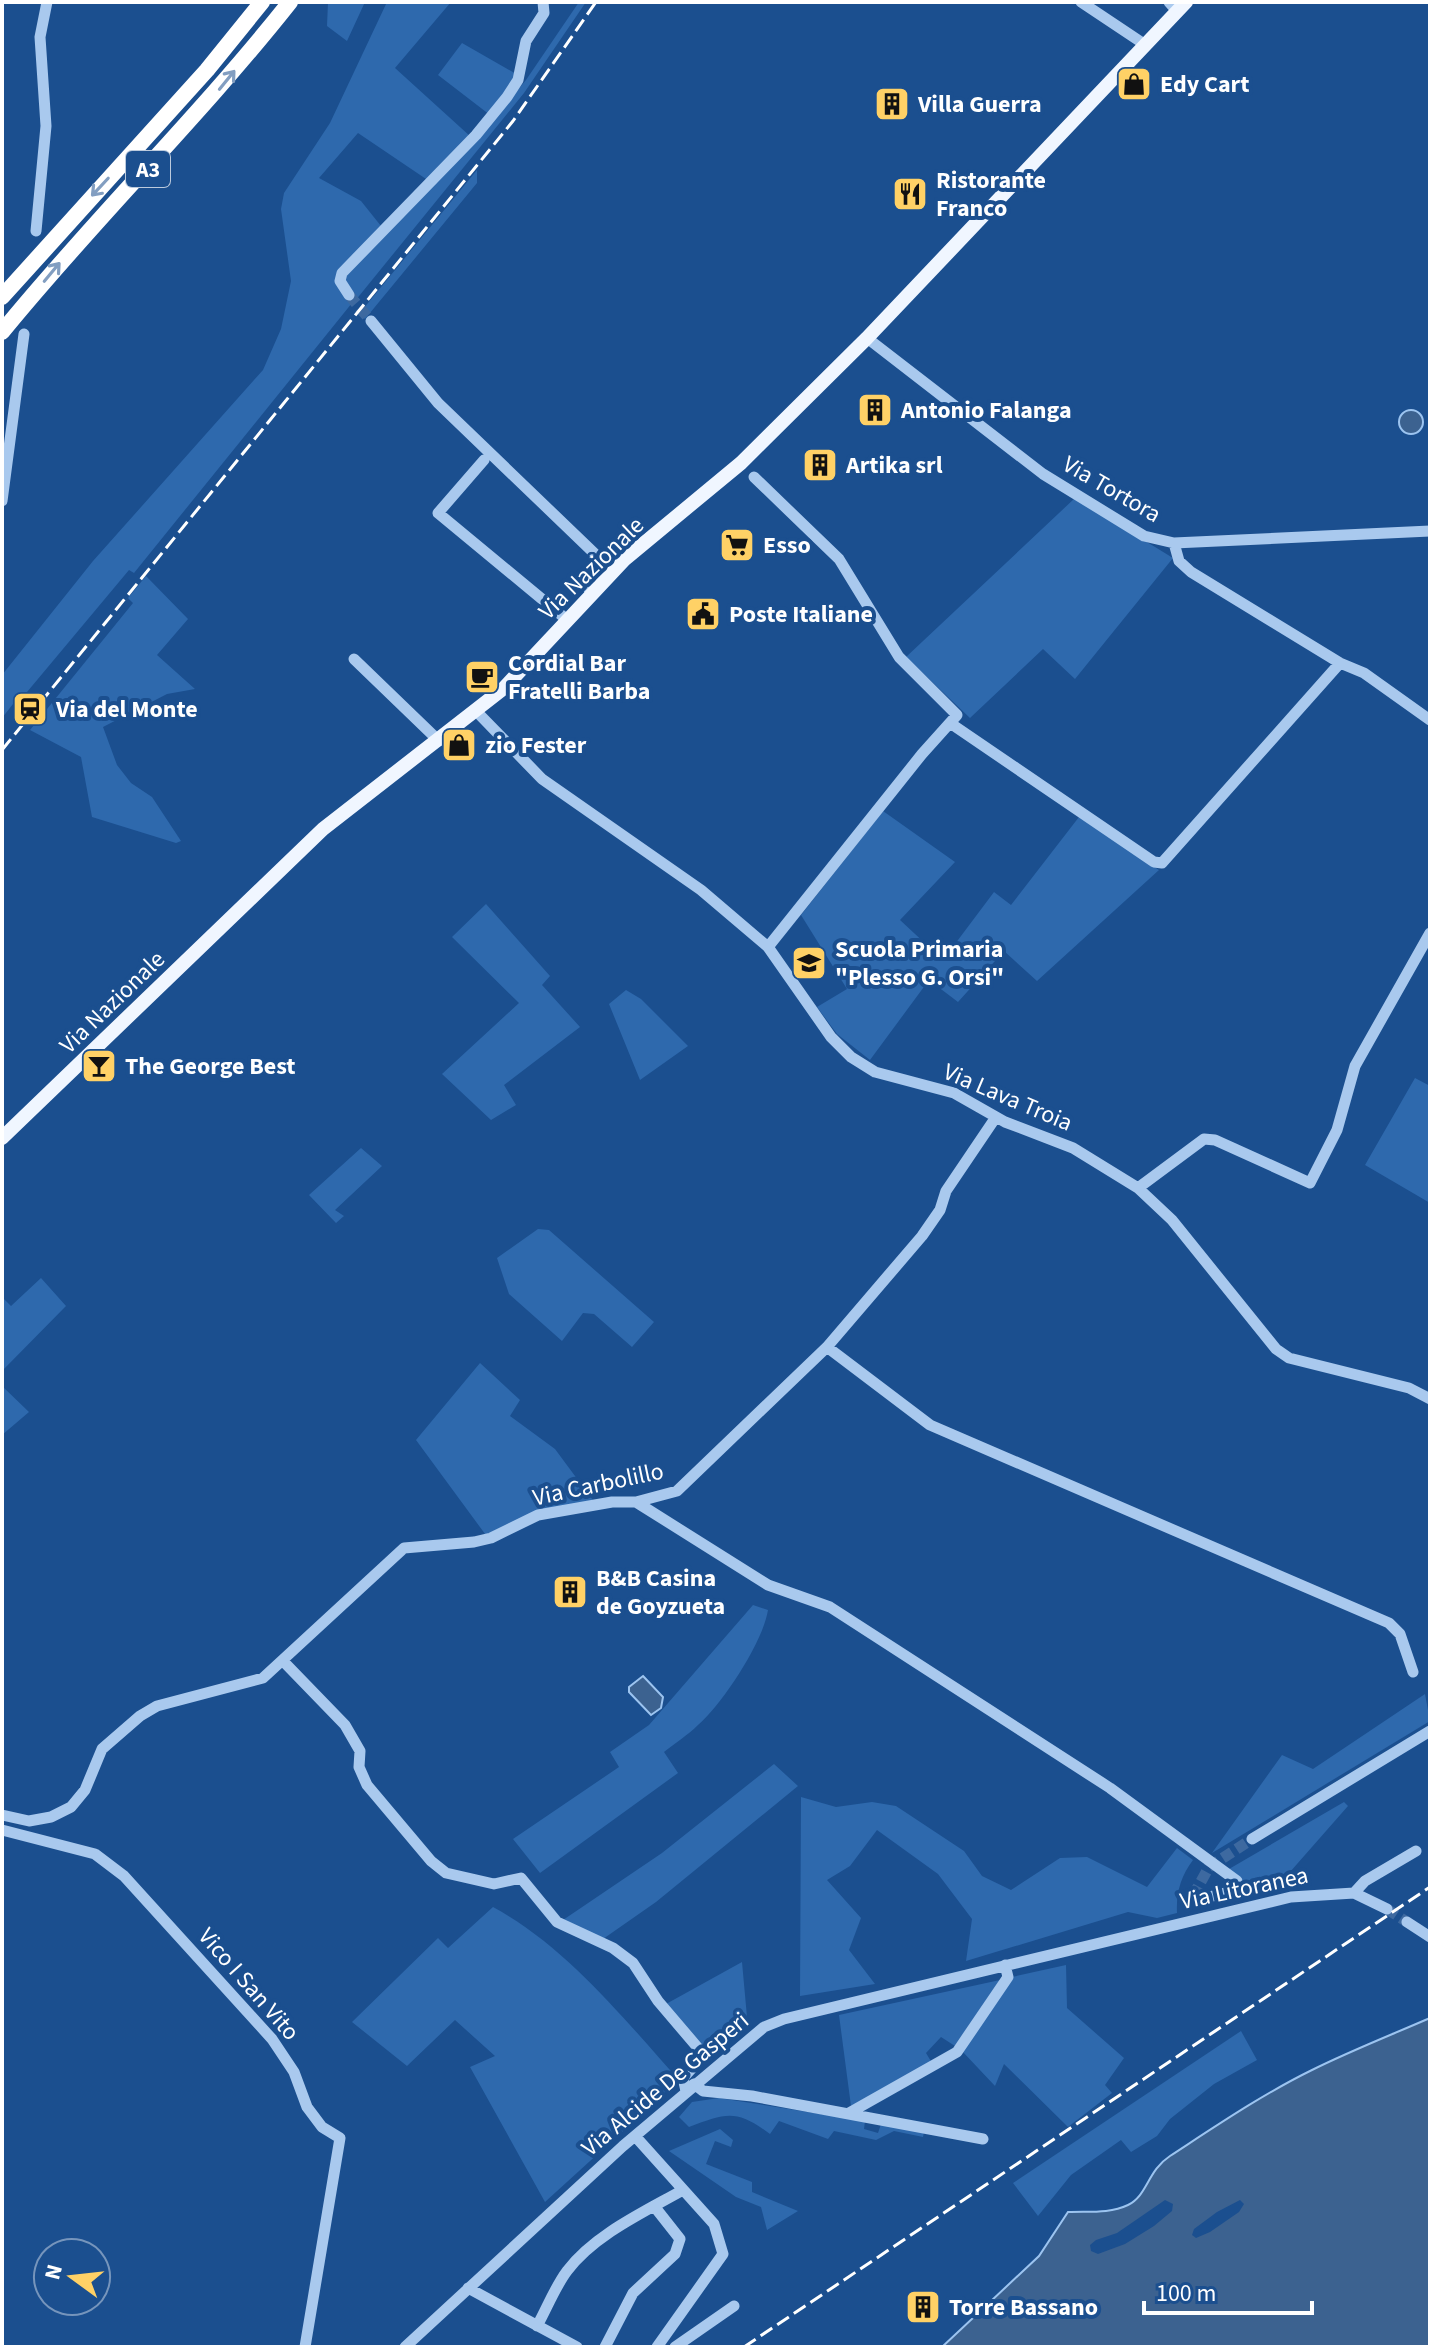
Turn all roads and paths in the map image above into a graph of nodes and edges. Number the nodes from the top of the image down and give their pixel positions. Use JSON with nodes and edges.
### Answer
{"nodes":[{"id":1,"x":47,"y":2,"type":"edge"},
{"id":2,"x":262,"y":2,"type":"edge"},
{"id":3,"x":290,"y":2,"type":"edge"},
{"id":4,"x":543,"y":2,"type":"edge"},
{"id":5,"x":1081,"y":2,"type":"edge"},
{"id":6,"x":1177,"y":5,"type":"edge"},
{"id":7,"x":1144,"y":44,"type":"junction"},
{"id":8,"x":36,"y":231,"type":"dead end"},
{"id":9,"x":349,"y":295,"type":"dead end"},
{"id":10,"x":2,"y":297,"type":"edge"},
{"id":11,"x":371,"y":321,"type":"tunnel mouth"},
{"id":12,"x":2,"y":332,"type":"edge"},
{"id":13,"x":24,"y":334,"type":"dead end"},
{"id":14,"x":867,"y":338,"type":"junction"},
{"id":15,"x":484,"y":460,"type":"dead end"},
{"id":16,"x":748,"y":471,"type":"junction"},
{"id":17,"x":2,"y":501,"type":"edge"},
{"id":18,"x":1430,"y":531,"type":"edge"},
{"id":19,"x":1174,"y":543,"type":"junction"},
{"id":20,"x":591,"y":592,"type":"junction"},
{"id":21,"x":566,"y":619,"type":"junction"},
{"id":22,"x":354,"y":659,"type":"dead end"},
{"id":23,"x":1340,"y":663,"type":"junction"},
{"id":24,"x":477,"y":712,"type":"junction"},
{"id":25,"x":1430,"y":720,"type":"edge"},
{"id":26,"x":950,"y":723,"type":"junction"},
{"id":27,"x":439,"y":741,"type":"junction"},
{"id":28,"x":1430,"y":933,"type":"edge"},
{"id":29,"x":768,"y":947,"type":"junction"},
{"id":30,"x":996,"y":1117,"type":"junction"},
{"id":31,"x":2,"y":1138,"type":"edge"},
{"id":32,"x":1138,"y":1188,"type":"junction"},
{"id":33,"x":827,"y":1347,"type":"junction"},
{"id":34,"x":1430,"y":1399,"type":"edge"},
{"id":35,"x":636,"y":1502,"type":"junction"},
{"id":36,"x":283,"y":1661,"type":"junction"},
{"id":37,"x":1413,"y":1672,"type":"dead end"},
{"id":38,"x":1430,"y":1731,"type":"edge"},
{"id":39,"x":2,"y":1815,"type":"edge"},
{"id":40,"x":2,"y":1830,"type":"edge"},
{"id":41,"x":1252,"y":1839,"type":"tunnel mouth"},
{"id":42,"x":1416,"y":1851,"type":"dead end"},
{"id":43,"x":1354,"y":1893,"type":"junction"},
{"id":44,"x":1387,"y":1909,"type":"tunnel mouth"},
{"id":45,"x":1195,"y":1919,"type":"junction"},
{"id":46,"x":1407,"y":1922,"type":"tunnel mouth"},
{"id":47,"x":1153,"y":1929,"type":"joint"},
{"id":48,"x":1430,"y":1937,"type":"edge"},
{"id":49,"x":1005,"y":1965,"type":"junction"},
{"id":50,"x":690,"y":2088,"type":"junction"},
{"id":51,"x":848,"y":2113,"type":"junction"},
{"id":52,"x":635,"y":2136,"type":"junction"},
{"id":53,"x":983,"y":2139,"type":"dead end"},
{"id":54,"x":683,"y":2190,"type":"junction"},
{"id":55,"x":654,"y":2206,"type":"junction"},
{"id":56,"x":468,"y":2288,"type":"junction"},
{"id":57,"x":734,"y":2306,"type":"dead end"},
{"id":58,"x":537,"y":2326,"type":"junction"},
{"id":59,"x":305,"y":2347,"type":"edge"},
{"id":60,"x":405,"y":2347,"type":"edge"},
{"id":61,"x":577,"y":2347,"type":"edge"},
{"id":62,"x":605,"y":2347,"type":"edge"},
{"id":63,"x":657,"y":2347,"type":"edge"},
{"id":64,"x":675,"y":2347,"type":"edge"}],
"edges":[{"from":1,"to":8,"type":"street"},
{"from":2,"to":10,"type":"highway","number":"A3","one_way":true},
{"from":12,"to":3,"type":"highway","number":"A3","one_way":true},
{"from":4,"to":9,"type":"street"},
{"from":5,"to":7,"type":"street"},
{"from":6,"to":7,"type":"main road","name":"Via Nazionale"},
{"from":7,"to":14,"type":"main road","name":"Via Nazionale"},
{"from":11,"to":20,"type":"street"},
{"from":13,"to":17,"type":"street"},
{"from":14,"to":16,"type":"main road","name":"Via Nazionale"},
{"from":14,"to":19,"type":"street","name":"Via Tortora"},
{"from":15,"to":21,"type":"street"},
{"from":16,"to":20,"type":"main road","name":"Via Nazionale"},
{"from":16,"to":26,"type":"street"},
{"from":18,"to":19,"type":"street","name":"Via Tortora"},
{"from":19,"to":23,"type":"street"},
{"from":20,"to":21,"type":"main road","name":"Via Nazionale"},
{"from":21,"to":24,"type":"main road","name":"Via Nazionale"},
{"from":22,"to":27,"type":"street"},
{"from":23,"to":25,"type":"street"},
{"from":23,"to":26,"type":"street"},
{"from":24,"to":27,"type":"main road","name":"Via Nazionale"},
{"from":24,"to":29,"type":"street","name":"Via Lava Troia"},
{"from":26,"to":29,"type":"street"},
{"from":27,"to":31,"type":"main road","name":"Via Nazionale"},
{"from":28,"to":32,"type":"street"},
{"from":29,"to":30,"type":"street","name":"Via Lava Troia"},
{"from":30,"to":32,"type":"street","name":"Via Lava Troia"},
{"from":30,"to":33,"type":"street","name":"Via Carbolillo"},
{"from":32,"to":34,"type":"street","name":"Via Lava Troia"},
{"from":33,"to":35,"type":"street","name":"Via Carbolillo"},
{"from":33,"to":37,"type":"street"},
{"from":35,"to":36,"type":"street","name":"Via Carbolillo"},
{"from":35,"to":45,"type":"street"},
{"from":36,"to":39,"type":"street","name":"Via Carbolillo"},
{"from":36,"to":50,"type":"street"},
{"from":38,"to":41,"type":"street"},
{"from":40,"to":59,"type":"street","name":"Vico I San Vito"},
{"from":42,"to":43,"type":"street"},
{"from":43,"to":44,"type":"street","name":"Via Litoranea"},
{"from":43,"to":45,"type":"street","name":"Via Litoranea"},
{"from":45,"to":47,"type":"street","name":"Via Litoranea"},
{"from":46,"to":48,"type":"street"},
{"from":47,"to":49,"type":"street","name":"Via Alcide De Gasperi"},
{"from":49,"to":50,"type":"street","name":"Via Alcide De Gasperi"},
{"from":49,"to":51,"type":"street"},
{"from":50,"to":51,"type":"street"},
{"from":50,"to":52,"type":"street","name":"Via Alcide De Gasperi"},
{"from":51,"to":53,"type":"street"},
{"from":52,"to":54,"type":"street"},
{"from":52,"to":56,"type":"street","name":"Via Alcide De Gasperi"},
{"from":54,"to":55,"type":"street"},
{"from":54,"to":63,"type":"street"},
{"from":55,"to":58,"type":"street"},
{"from":55,"to":62,"type":"street"},
{"from":56,"to":58,"type":"street"},
{"from":56,"to":60,"type":"street","name":"Via Alcide De Gasperi"},
{"from":57,"to":64,"type":"street"},
{"from":58,"to":61,"type":"street"}]}
